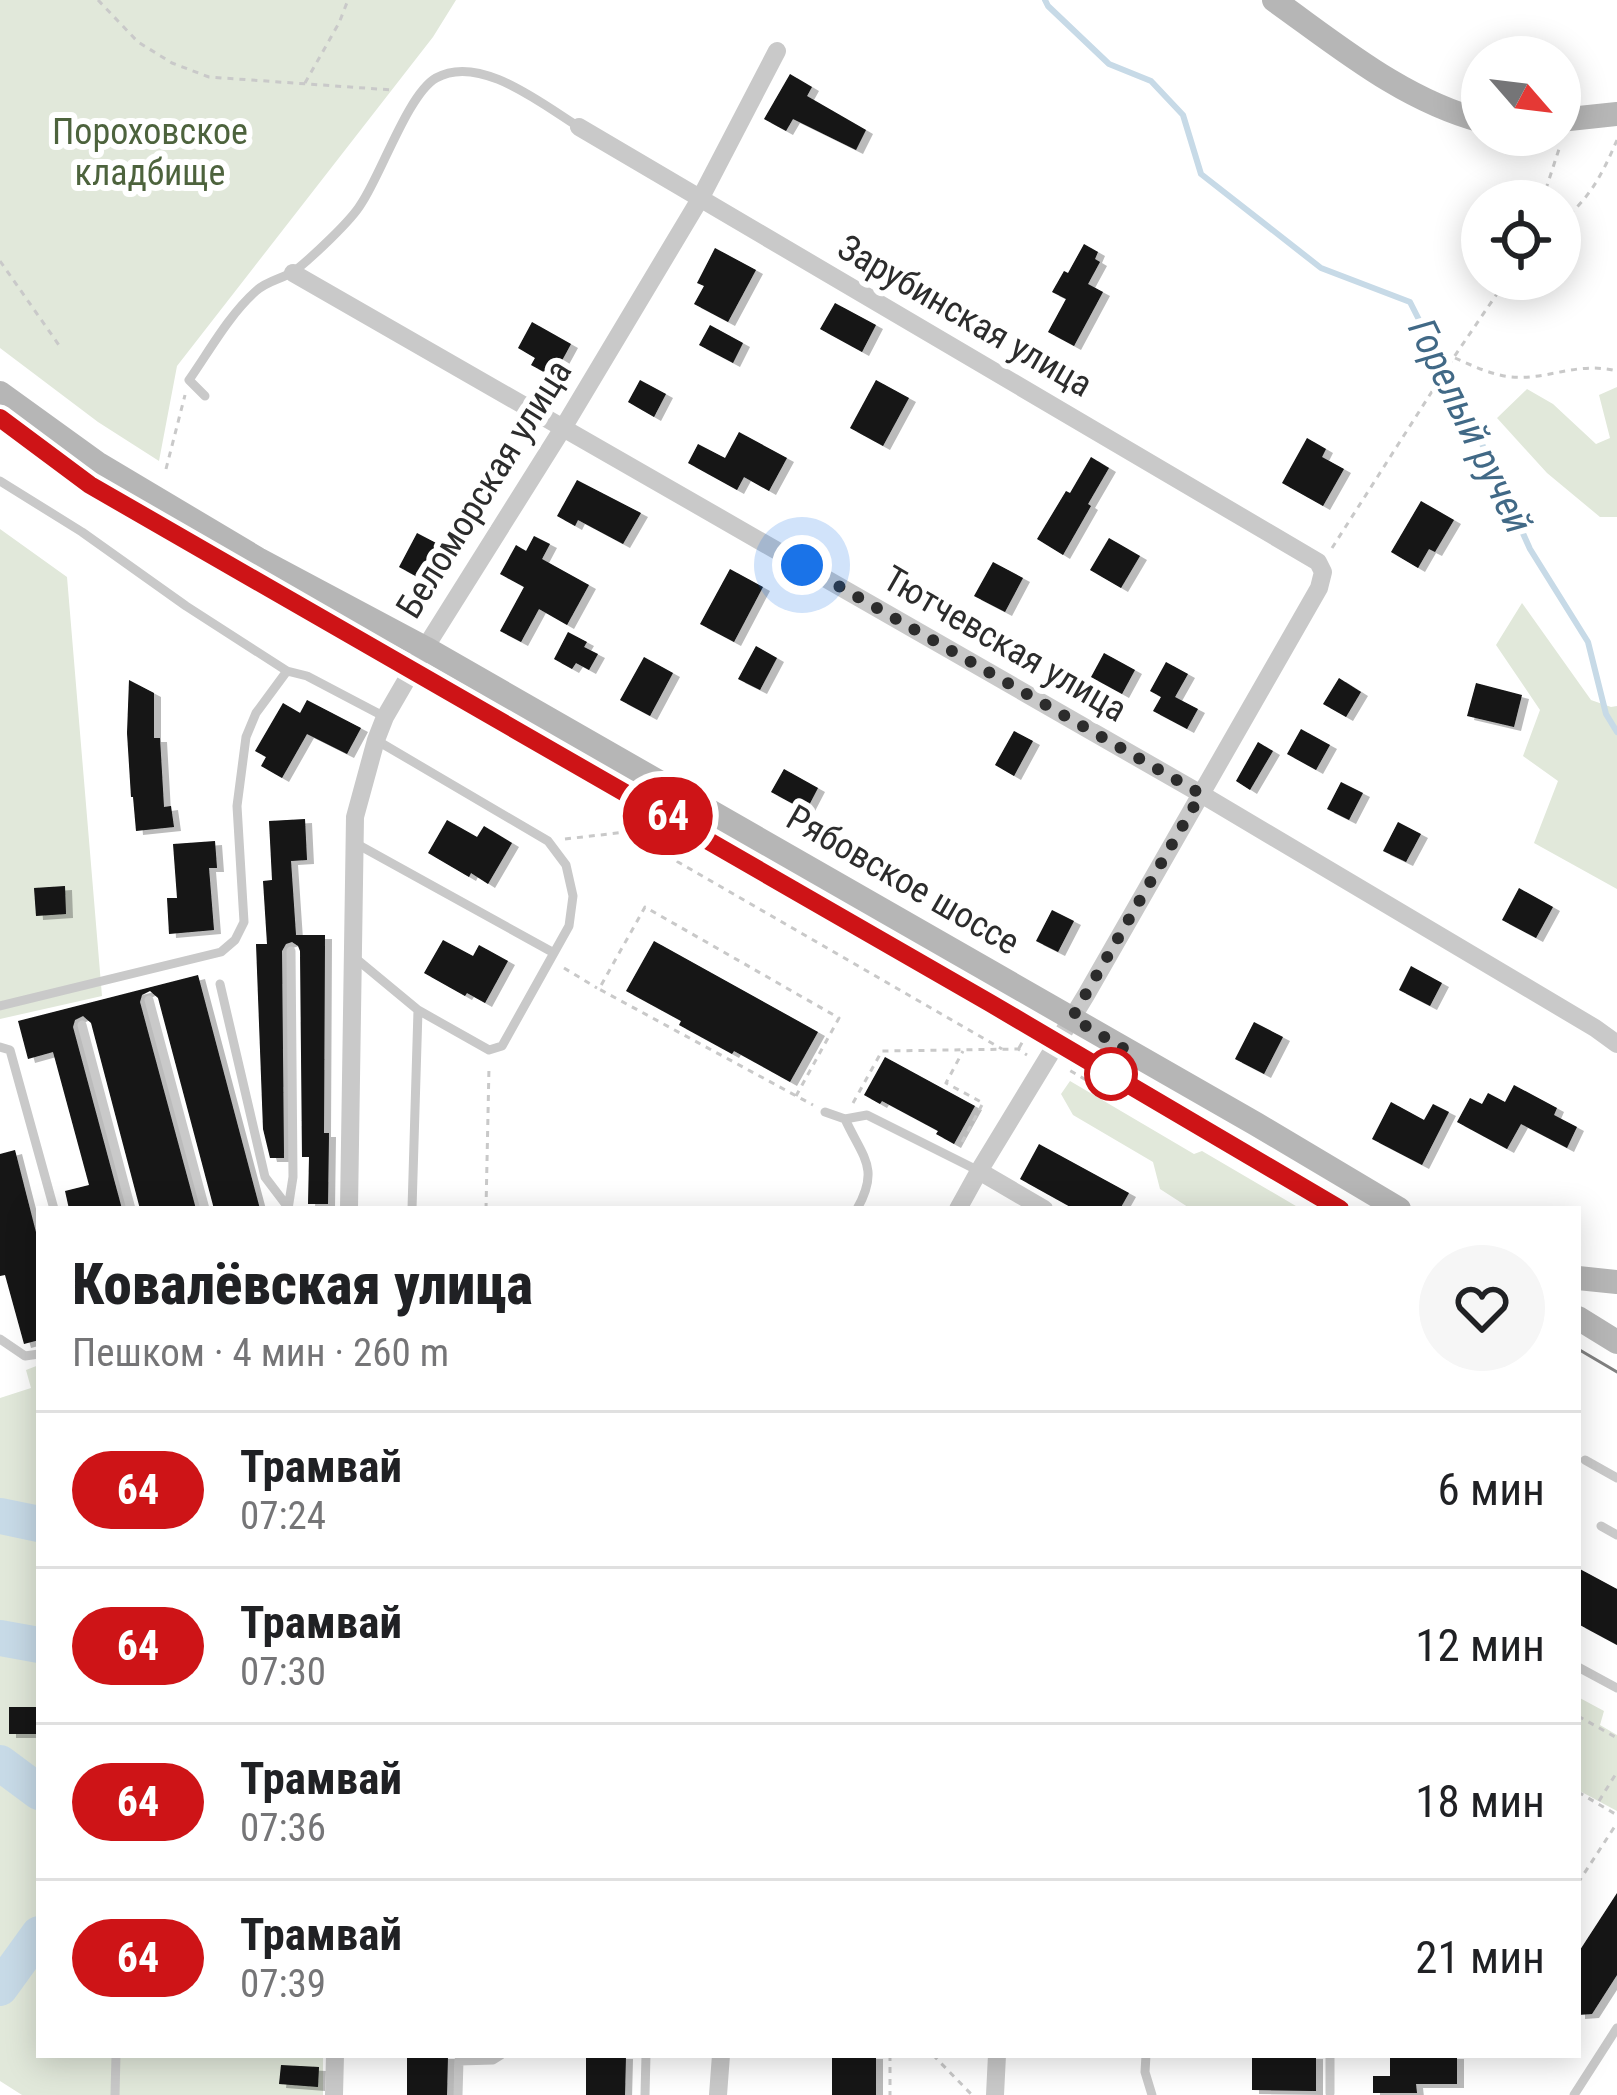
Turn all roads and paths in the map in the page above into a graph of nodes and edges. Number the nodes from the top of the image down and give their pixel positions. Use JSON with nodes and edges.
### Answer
{"nodes":[{"id":1,"x":98,"y":0,"type":"edge"},
{"id":2,"x":348,"y":0,"type":"edge"},
{"id":3,"x":1274,"y":0,"type":"edge"},
{"id":4,"x":777,"y":51,"type":"dead end"},
{"id":5,"x":304,"y":83,"type":"junction"},
{"id":6,"x":392,"y":90,"type":"dead end"},
{"id":7,"x":1617,"y":114,"type":"edge"},
{"id":8,"x":1461,"y":115,"type":"edge"},
{"id":9,"x":1581,"y":126,"type":"edge"},
{"id":10,"x":579,"y":127,"type":"joint"},
{"id":11,"x":1617,"y":140,"type":"edge"},
{"id":12,"x":700,"y":199,"type":"junction"},
{"id":13,"x":1581,"y":204,"type":"edge"},
{"id":14,"x":0,"y":261,"type":"edge"},
{"id":15,"x":292,"y":273,"type":"junction"},
{"id":16,"x":1493,"y":300,"type":"edge"},
{"id":17,"x":61,"y":348,"type":"dead end"},
{"id":18,"x":1454,"y":357,"type":"junction"},
{"id":19,"x":1617,"y":371,"type":"edge"},
{"id":20,"x":189,"y":380,"type":"junction"},
{"id":21,"x":0,"y":393,"type":"edge"},
{"id":22,"x":205,"y":396,"type":"dead end"},
{"id":23,"x":563,"y":428,"type":"junction"},
{"id":24,"x":166,"y":469,"type":"dead end"},
{"id":25,"x":0,"y":481,"type":"edge"},
{"id":26,"x":1318,"y":562,"type":"junction"},
{"id":27,"x":424,"y":648,"type":"junction"},
{"id":28,"x":287,"y":671,"type":"junction"},
{"id":29,"x":385,"y":717,"type":"junction"},
{"id":30,"x":376,"y":740,"type":"junction"},
{"id":31,"x":1201,"y":794,"type":"junction"},
{"id":32,"x":548,"y":841,"type":"junction"},
{"id":33,"x":355,"y":843,"type":"junction"},
{"id":34,"x":291,"y":951,"type":"dead end"},
{"id":35,"x":352,"y":956,"type":"junction"},
{"id":36,"x":552,"y":957,"type":"junction"},
{"id":37,"x":220,"y":984,"type":"dead end"},
{"id":38,"x":599,"y":988,"type":"junction"},
{"id":39,"x":149,"y":1000,"type":"dead end"},
{"id":40,"x":0,"y":1006,"type":"edge"},
{"id":41,"x":418,"y":1010,"type":"junction"},
{"id":42,"x":1039,"y":1012,"type":"dead end"},
{"id":43,"x":1072,"y":1018,"type":"junction"},
{"id":44,"x":82,"y":1025,"type":"dead end"},
{"id":45,"x":1617,"y":1044,"type":"edge"},
{"id":46,"x":0,"y":1047,"type":"edge"},
{"id":47,"x":1082,"y":1048,"type":"dead end"},
{"id":48,"x":1003,"y":1049,"type":"junction"},
{"id":49,"x":1018,"y":1049,"type":"junction"},
{"id":50,"x":489,"y":1050,"type":"junction"},
{"id":51,"x":964,"y":1050,"type":"junction"},
{"id":52,"x":1034,"y":1058,"type":"dead end"},
{"id":53,"x":1093,"y":1084,"type":"dead end"},
{"id":54,"x":796,"y":1096,"type":"junction"},
{"id":55,"x":825,"y":1112,"type":"joint"},
{"id":56,"x":845,"y":1119,"type":"junction"},
{"id":57,"x":953,"y":1158,"type":"junction"},
{"id":58,"x":979,"y":1172,"type":"junction"},
{"id":59,"x":53,"y":1206,"type":"edge"},
{"id":60,"x":130,"y":1206,"type":"edge"},
{"id":61,"x":204,"y":1206,"type":"edge"},
{"id":62,"x":286,"y":1206,"type":"edge"},
{"id":63,"x":287,"y":1206,"type":"edge"},
{"id":64,"x":349,"y":1206,"type":"edge"},
{"id":65,"x":412,"y":1206,"type":"edge"},
{"id":66,"x":486,"y":1206,"type":"edge"},
{"id":67,"x":859,"y":1206,"type":"edge"},
{"id":68,"x":960,"y":1206,"type":"edge"},
{"id":69,"x":1039,"y":1206,"type":"edge"},
{"id":70,"x":1394,"y":1206,"type":"edge"},
{"id":71,"x":1581,"y":1278,"type":"edge"},
{"id":72,"x":1617,"y":1282,"type":"edge"},
{"id":73,"x":1581,"y":1320,"type":"edge"},
{"id":74,"x":0,"y":1339,"type":"edge"},
{"id":75,"x":1617,"y":1342,"type":"edge"},
{"id":76,"x":36,"y":1354,"type":"edge"},
{"id":77,"x":1586,"y":1460,"type":"dead end"},
{"id":78,"x":1617,"y":1478,"type":"edge"},
{"id":79,"x":1601,"y":1526,"type":"dead end"},
{"id":80,"x":1617,"y":1534,"type":"edge"},
{"id":81,"x":1581,"y":1669,"type":"edge"},
{"id":82,"x":1617,"y":1688,"type":"edge"},
{"id":83,"x":1581,"y":1718,"type":"edge"},
{"id":84,"x":1617,"y":1738,"type":"edge"},
{"id":85,"x":1617,"y":1772,"type":"edge"},
{"id":86,"x":1581,"y":1794,"type":"edge"},
{"id":87,"x":1598,"y":1803,"type":"junction"},
{"id":88,"x":1617,"y":1815,"type":"edge"},
{"id":89,"x":1617,"y":1823,"type":"edge"},
{"id":90,"x":1581,"y":1877,"type":"edge"},
{"id":91,"x":1617,"y":2028,"type":"edge"},
{"id":92,"x":116,"y":2058,"type":"edge"},
{"id":93,"x":335,"y":2058,"type":"edge"},
{"id":94,"x":459,"y":2058,"type":"edge"},
{"id":95,"x":496,"y":2058,"type":"edge"},
{"id":96,"x":646,"y":2058,"type":"edge"},
{"id":97,"x":721,"y":2058,"type":"edge"},
{"id":98,"x":890,"y":2058,"type":"edge"},
{"id":99,"x":936,"y":2058,"type":"edge"},
{"id":100,"x":997,"y":2058,"type":"edge"},
{"id":101,"x":1146,"y":2058,"type":"edge"},
{"id":102,"x":1330,"y":2058,"type":"edge"},
{"id":103,"x":717,"y":2090,"type":"edge"},
{"id":104,"x":1330,"y":2093,"type":"edge"},
{"id":105,"x":115,"y":2095,"type":"edge"},
{"id":106,"x":334,"y":2095,"type":"edge"},
{"id":107,"x":458,"y":2095,"type":"edge"},
{"id":108,"x":645,"y":2095,"type":"edge"},
{"id":109,"x":890,"y":2095,"type":"edge"},
{"id":110,"x":972,"y":2095,"type":"edge"},
{"id":111,"x":995,"y":2095,"type":"edge"},
{"id":112,"x":1152,"y":2095,"type":"edge"},
{"id":113,"x":1574,"y":2095,"type":"edge"}],
"edges":[{"from":1,"to":5,"type":"path"},
{"from":2,"to":5,"type":"path"},
{"from":3,"to":8,"type":"main road"},
{"from":4,"to":12,"type":"street","name":"Беломорская улица"},
{"from":5,"to":6,"type":"path"},
{"from":7,"to":9,"type":"main road"},
{"from":10,"to":12,"type":"street","name":"Зарубинская улица"},
{"from":10,"to":15,"type":"lane"},
{"from":11,"to":13,"type":"path"},
{"from":12,"to":23,"type":"street","name":"Беломорская улица"},
{"from":12,"to":26,"type":"street","name":"Зарубинская улица"},
{"from":14,"to":17,"type":"path"},
{"from":15,"to":20,"type":"lane"},
{"from":15,"to":23,"type":"street","name":"Тютчевская улица"},
{"from":16,"to":18,"type":"path"},
{"from":18,"to":19,"type":"path"},
{"from":18,"to":26,"type":"path"},
{"from":20,"to":22,"type":"lane"},
{"from":20,"to":24,"type":"path"},
{"from":21,"to":27,"type":"main road","name":"Рябовское шоссе"},
{"from":23,"to":27,"type":"street","name":"Беломорская улица"},
{"from":23,"to":31,"type":"street","name":"Тютчевская улица"},
{"from":25,"to":28,"type":"lane"},
{"from":26,"to":31,"type":"street"},
{"from":27,"to":29,"type":"street","name":"Беломорская улица"},
{"from":27,"to":43,"type":"main road","name":"Рябовское шоссе"},
{"from":28,"to":29,"type":"lane"},
{"from":28,"to":40,"type":"lane"},
{"from":29,"to":30,"type":"street","name":"Беломорская улица"},
{"from":30,"to":32,"type":"lane"},
{"from":30,"to":33,"type":"street","name":"Беломорская улица"},
{"from":31,"to":43,"type":"street"},
{"from":31,"to":45,"type":"street","name":"Тютчевская улица"},
{"from":32,"to":36,"type":"lane"},
{"from":32,"to":48,"type":"path"},
{"from":33,"to":35,"type":"street","name":"Беломорская улица"},
{"from":33,"to":36,"type":"lane"},
{"from":34,"to":63,"type":"lane"},
{"from":35,"to":41,"type":"lane"},
{"from":35,"to":64,"type":"street","name":"Беломорская улица"},
{"from":36,"to":38,"type":"path"},
{"from":36,"to":50,"type":"lane"},
{"from":37,"to":62,"type":"lane"},
{"from":38,"to":54,"type":"path"},
{"from":38,"to":54,"type":"path"},
{"from":39,"to":61,"type":"lane"},
{"from":41,"to":50,"type":"lane"},
{"from":41,"to":65,"type":"lane"},
{"from":42,"to":49,"type":"path"},
{"from":43,"to":58,"type":"street"},
{"from":43,"to":70,"type":"main road","name":"Рябовское шоссе"},
{"from":44,"to":60,"type":"lane"},
{"from":46,"to":59,"type":"lane"},
{"from":47,"to":53,"type":"path"},
{"from":48,"to":49,"type":"path"},
{"from":48,"to":51,"type":"path"},
{"from":49,"to":52,"type":"path"},
{"from":50,"to":66,"type":"path"},
{"from":51,"to":56,"type":"path"},
{"from":51,"to":57,"type":"path"},
{"from":54,"to":55,"type":"path"},
{"from":55,"to":56,"type":"lane"},
{"from":56,"to":57,"type":"lane"},
{"from":56,"to":67,"type":"lane"},
{"from":57,"to":58,"type":"lane"},
{"from":58,"to":68,"type":"street"},
{"from":58,"to":69,"type":"street"},
{"from":71,"to":72,"type":"main road"},
{"from":73,"to":75,"type":"main road"},
{"from":74,"to":76,"type":"lane"},
{"from":77,"to":78,"type":"lane"},
{"from":79,"to":80,"type":"lane"},
{"from":81,"to":82,"type":"lane"},
{"from":83,"to":84,"type":"path"},
{"from":85,"to":87,"type":"path"},
{"from":86,"to":87,"type":"path"},
{"from":87,"to":88,"type":"path"},
{"from":89,"to":90,"type":"path"},
{"from":91,"to":113,"type":"lane"},
{"from":92,"to":105,"type":"lane"},
{"from":93,"to":106,"type":"street"},
{"from":94,"to":95,"type":"lane"},
{"from":94,"to":107,"type":"lane"},
{"from":96,"to":108,"type":"lane"},
{"from":97,"to":103,"type":"street"},
{"from":98,"to":109,"type":"path"},
{"from":99,"to":110,"type":"path"},
{"from":100,"to":111,"type":"street"},
{"from":101,"to":112,"type":"lane"},
{"from":102,"to":104,"type":"lane"}]}
